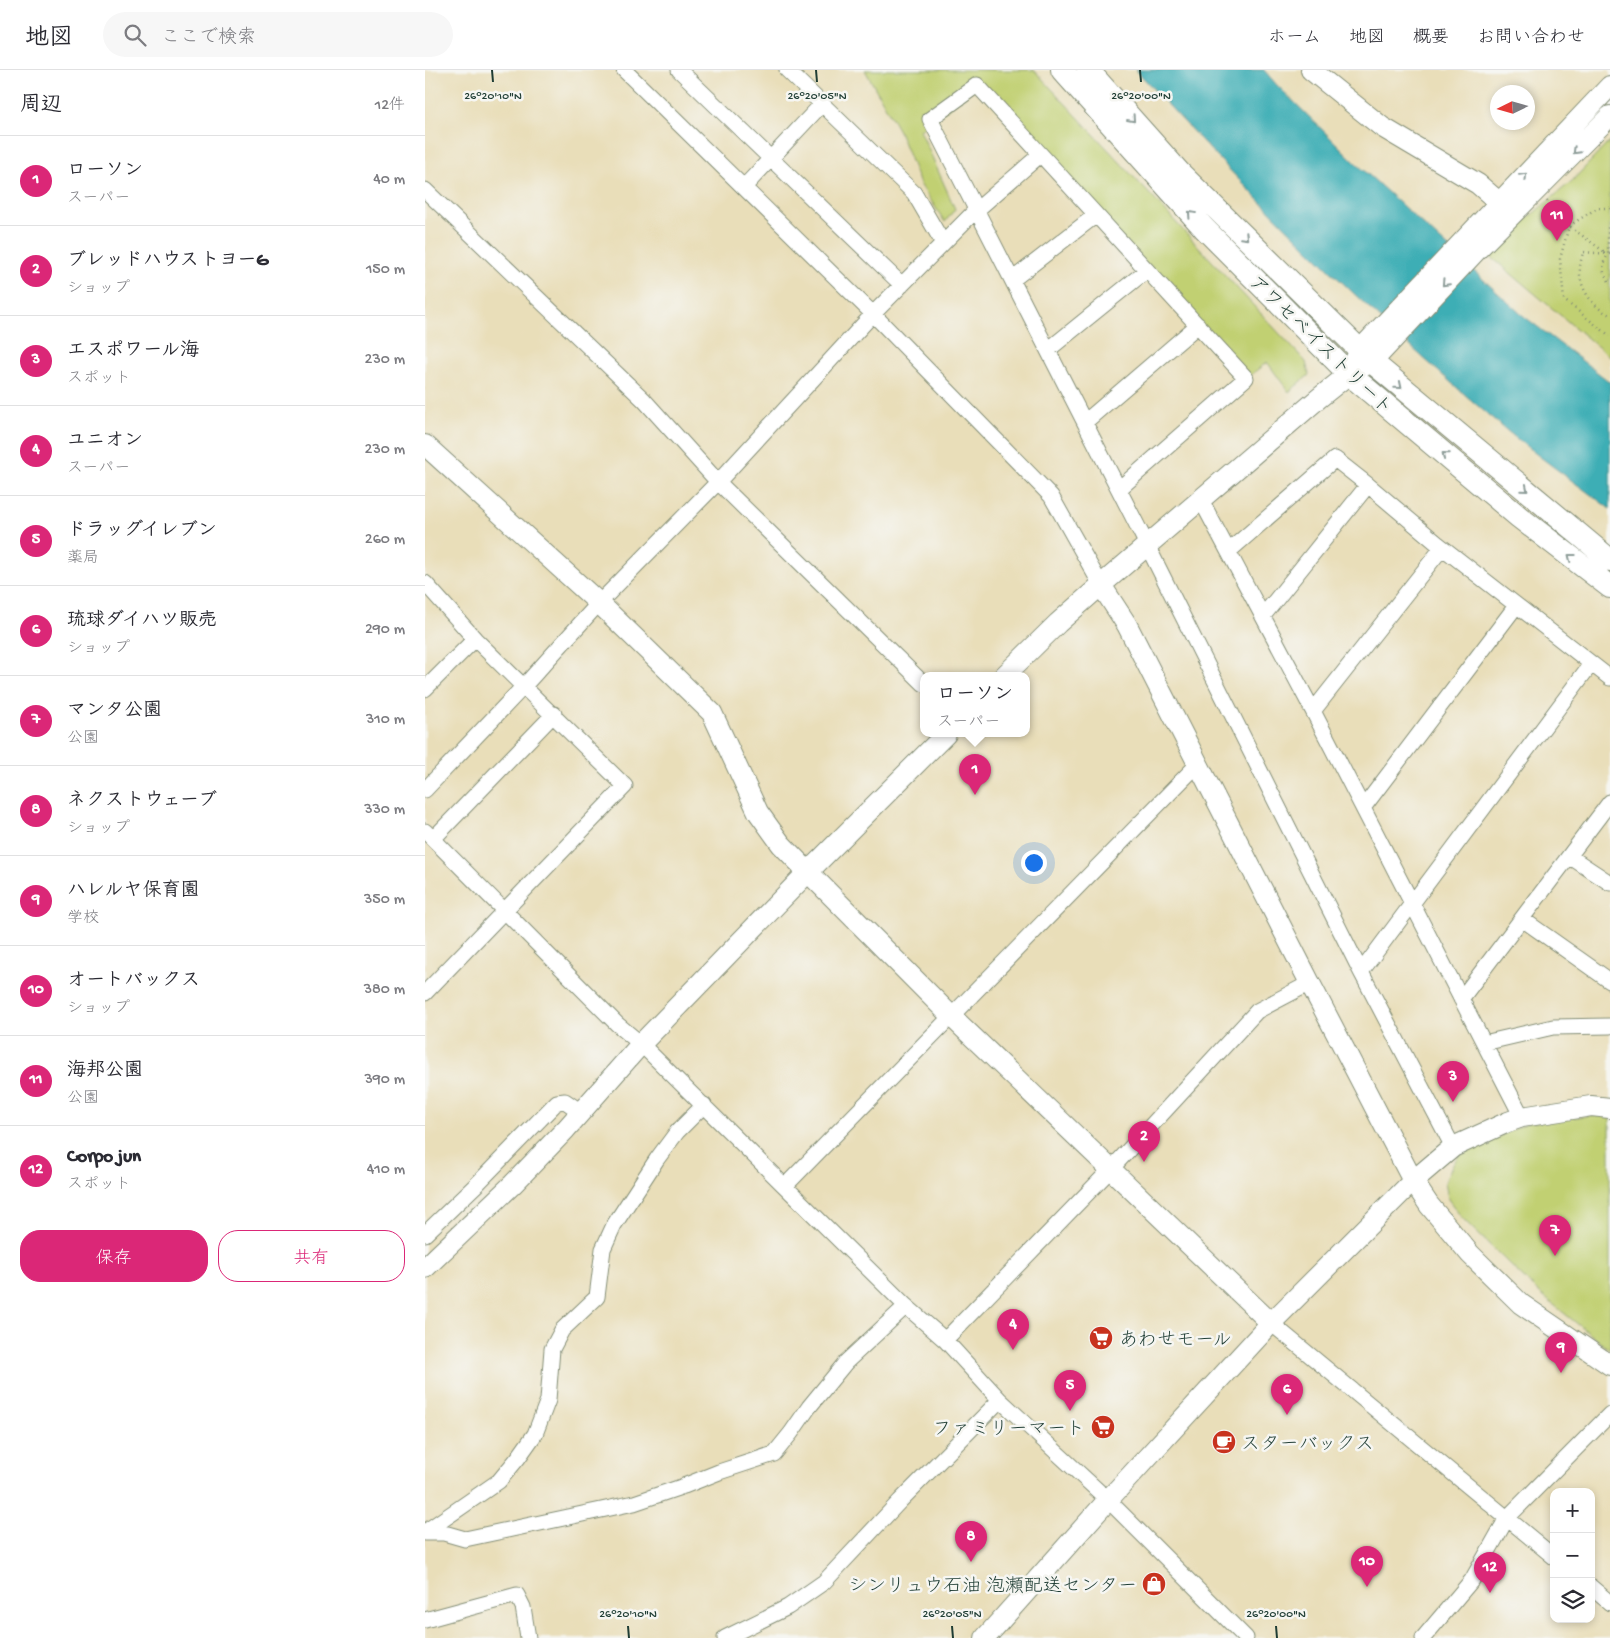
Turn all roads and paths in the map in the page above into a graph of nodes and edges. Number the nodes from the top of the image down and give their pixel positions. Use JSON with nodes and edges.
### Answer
{"nodes":[{"id":1,"x":624,"y":70,"type":"edge"},
{"id":2,"x":679,"y":70,"type":"edge"},
{"id":3,"x":787,"y":70,"type":"edge"},
{"id":4,"x":1062,"y":70,"type":"edge"},
{"id":5,"x":1088,"y":70,"type":"edge"},
{"id":6,"x":1311,"y":70,"type":"edge"},
{"id":7,"x":1610,"y":86,"type":"edge"},
{"id":8,"x":822,"y":104,"type":"junction"},
{"id":9,"x":1610,"y":116,"type":"edge"},
{"id":10,"x":1040,"y":155,"type":"junction"},
{"id":11,"x":771,"y":158,"type":"junction"},
{"id":12,"x":744,"y":187,"type":"junction"},
{"id":13,"x":425,"y":190,"type":"edge"},
{"id":14,"x":1545,"y":199,"type":"dead end"},
{"id":15,"x":1506,"y":208,"type":"junction"},
{"id":16,"x":1610,"y":208,"type":"edge"},
{"id":17,"x":976,"y":210,"type":"junction"},
{"id":18,"x":1095,"y":215,"type":"junction"},
{"id":19,"x":1610,"y":223,"type":"edge"},
{"id":20,"x":1569,"y":226,"type":"junction"},
{"id":21,"x":943,"y":243,"type":"junction"},
{"id":22,"x":1609,"y":254,"type":"edge"},
{"id":23,"x":1147,"y":270,"type":"junction"},
{"id":24,"x":1012,"y":280,"type":"junction"},
{"id":25,"x":1610,"y":283,"type":"edge"},
{"id":26,"x":902,"y":285,"type":"junction"},
{"id":27,"x":873,"y":314,"type":"junction"},
{"id":28,"x":1610,"y":315,"type":"edge"},
{"id":29,"x":1198,"y":325,"type":"junction"},
{"id":30,"x":1610,"y":336,"type":"edge"},
{"id":31,"x":1373,"y":348,"type":"junction"},
{"id":32,"x":1048,"y":350,"type":"junction"},
{"id":33,"x":1349,"y":374,"type":"junction"},
{"id":34,"x":1085,"y":422,"type":"junction"},
{"id":35,"x":425,"y":445,"type":"edge"},
{"id":36,"x":718,"y":482,"type":"junction"},
{"id":37,"x":1368,"y":485,"type":"junction"},
{"id":38,"x":1119,"y":489,"type":"junction"},
{"id":39,"x":1201,"y":500,"type":"junction"},
{"id":40,"x":1148,"y":545,"type":"junction"},
{"id":41,"x":1443,"y":548,"type":"junction"},
{"id":42,"x":1229,"y":551,"type":"junction"},
{"id":43,"x":1610,"y":560,"type":"edge"},
{"id":44,"x":425,"y":583,"type":"edge"},
{"id":45,"x":1101,"y":585,"type":"junction"},
{"id":46,"x":1610,"y":587,"type":"edge"},
{"id":47,"x":599,"y":603,"type":"junction"},
{"id":48,"x":1516,"y":606,"type":"junction"},
{"id":49,"x":1263,"y":616,"type":"junction"},
{"id":50,"x":475,"y":639,"type":"junction"},
{"id":51,"x":1591,"y":664,"type":"junction"},
{"id":52,"x":1008,"y":672,"type":"edge"},
{"id":53,"x":1610,"y":678,"type":"edge"},
{"id":54,"x":920,"y":680,"type":"edge"},
{"id":55,"x":523,"y":686,"type":"junction"},
{"id":56,"x":425,"y":689,"type":"edge"},
{"id":57,"x":1313,"y":711,"type":"junction"},
{"id":58,"x":553,"y":714,"type":"junction"},
{"id":59,"x":943,"y":737,"type":"edge"},
{"id":60,"x":1198,"y":764,"type":"junction"},
{"id":61,"x":425,"y":790,"type":"edge"},
{"id":62,"x":1610,"y":802,"type":"edge"},
{"id":63,"x":1363,"y":808,"type":"junction"},
{"id":64,"x":429,"y":835,"type":"edge"},
{"id":65,"x":1569,"y":856,"type":"junction"},
{"id":66,"x":808,"y":872,"type":"junction"},
{"id":67,"x":1610,"y":883,"type":"edge"},
{"id":68,"x":1412,"y":903,"type":"junction"},
{"id":69,"x":505,"y":911,"type":"junction"},
{"id":70,"x":1522,"y":920,"type":"junction"},
{"id":71,"x":1361,"y":972,"type":"junction"},
{"id":72,"x":1610,"y":981,"type":"edge"},
{"id":73,"x":1310,"y":983,"type":"junction"},
{"id":74,"x":425,"y":993,"type":"edge"},
{"id":75,"x":1461,"y":999,"type":"junction"},
{"id":76,"x":952,"y":1017,"type":"junction"},
{"id":77,"x":1610,"y":1026,"type":"edge"},
{"id":78,"x":1484,"y":1043,"type":"junction"},
{"id":79,"x":641,"y":1044,"type":"junction"},
{"id":80,"x":704,"y":1105,"type":"junction"},
{"id":81,"x":1610,"y":1108,"type":"edge"},
{"id":82,"x":581,"y":1112,"type":"junction"},
{"id":83,"x":1522,"y":1117,"type":"junction"},
{"id":84,"x":1453,"y":1147,"type":"junction"},
{"id":85,"x":1111,"y":1168,"type":"junction"},
{"id":86,"x":1413,"y":1181,"type":"junction"},
{"id":87,"x":785,"y":1186,"type":"junction"},
{"id":88,"x":425,"y":1234,"type":"edge"},
{"id":89,"x":429,"y":1266,"type":"edge"},
{"id":90,"x":906,"y":1306,"type":"junction"},
{"id":91,"x":1271,"y":1323,"type":"junction"},
{"id":92,"x":945,"y":1340,"type":"junction"},
{"id":93,"x":1610,"y":1365,"type":"edge"},
{"id":94,"x":1000,"y":1400,"type":"junction"},
{"id":95,"x":1610,"y":1414,"type":"edge"},
{"id":96,"x":1108,"y":1500,"type":"junction"},
{"id":97,"x":1507,"y":1518,"type":"junction"},
{"id":98,"x":425,"y":1532,"type":"edge"},
{"id":99,"x":1550,"y":1553,"type":"edge"},
{"id":100,"x":1595,"y":1590,"type":"edge"},
{"id":101,"x":1610,"y":1603,"type":"edge"},
{"id":102,"x":425,"y":1620,"type":"edge"},
{"id":103,"x":528,"y":1638,"type":"edge"},
{"id":104,"x":725,"y":1638,"type":"edge"},
{"id":105,"x":985,"y":1638,"type":"edge"},
{"id":106,"x":1246,"y":1638,"type":"edge"},
{"id":107,"x":1423,"y":1638,"type":"edge"}],
"edges":[{"from":1,"to":12,"type":"street"},
{"from":2,"to":11,"type":"street"},
{"from":3,"to":8,"type":"street"},
{"from":33,"to":4,"type":"main road","name":"アワセベイストリート","one_way":true},
{"from":5,"to":31,"type":"main road","name":"アワセベイストリート","one_way":true},
{"from":6,"to":15,"type":"street"},
{"from":15,"to":7,"type":"street","one_way":true},
{"from":8,"to":11,"type":"street"},
{"from":8,"to":21,"type":"street"},
{"from":9,"to":15,"type":"street","one_way":true},
{"from":10,"to":17,"type":"street"},
{"from":10,"to":17,"type":"street"},
{"from":10,"to":18,"type":"street"},
{"from":11,"to":12,"type":"street"},
{"from":11,"to":26,"type":"street"},
{"from":12,"to":27,"type":"street"},
{"from":13,"to":36,"type":"street"},
{"from":14,"to":20,"type":"path"},
{"from":15,"to":31,"type":"street"},
{"from":16,"to":20,"type":"path"},
{"from":17,"to":21,"type":"street"},
{"from":17,"to":24,"type":"street"},
{"from":18,"to":23,"type":"street"},
{"from":18,"to":24,"type":"street"},
{"from":19,"to":22,"type":"path"},
{"from":20,"to":22,"type":"path"},
{"from":20,"to":30,"type":"path"},
{"from":21,"to":26,"type":"street"},
{"from":22,"to":25,"type":"path"},
{"from":22,"to":28,"type":"path"},
{"from":23,"to":29,"type":"street"},
{"from":23,"to":32,"type":"street"},
{"from":24,"to":32,"type":"street"},
{"from":26,"to":27,"type":"street"},
{"from":27,"to":36,"type":"street"},
{"from":27,"to":45,"type":"street"},
{"from":29,"to":34,"type":"street"},
{"from":29,"to":38,"type":"street"},
{"from":31,"to":33,"type":"street"},
{"from":31,"to":43,"type":"main road","name":"アワセベイストリート","one_way":true},
{"from":32,"to":34,"type":"street"},
{"from":33,"to":39,"type":"street"},
{"from":46,"to":33,"type":"main road","name":"アワセベイストリート","one_way":true},
{"from":34,"to":38,"type":"street"},
{"from":35,"to":47,"type":"street"},
{"from":36,"to":47,"type":"street"},
{"from":36,"to":54,"type":"street"},
{"from":37,"to":41,"type":"street"},
{"from":37,"to":42,"type":"street"},
{"from":37,"to":49,"type":"street"},
{"from":38,"to":40,"type":"street"},
{"from":39,"to":40,"type":"street"},
{"from":39,"to":42,"type":"street"},
{"from":40,"to":45,"type":"street"},
{"from":40,"to":71,"type":"street"},
{"from":41,"to":48,"type":"street"},
{"from":41,"to":57,"type":"street"},
{"from":42,"to":49,"type":"street"},
{"from":44,"to":50,"type":"street"},
{"from":45,"to":52,"type":"street"},
{"from":45,"to":60,"type":"street"},
{"from":47,"to":55,"type":"street"},
{"from":47,"to":66,"type":"street"},
{"from":48,"to":51,"type":"street"},
{"from":48,"to":63,"type":"street"},
{"from":49,"to":57,"type":"street"},
{"from":50,"to":55,"type":"street"},
{"from":50,"to":56,"type":"street"},
{"from":51,"to":53,"type":"street"},
{"from":51,"to":68,"type":"street"},
{"from":55,"to":58,"type":"street"},
{"from":55,"to":61,"type":"street"},
{"from":57,"to":63,"type":"street"},
{"from":58,"to":64,"type":"street"},
{"from":58,"to":69,"type":"street"},
{"from":59,"to":66,"type":"street"},
{"from":60,"to":73,"type":"street"},
{"from":60,"to":76,"type":"street"},
{"from":62,"to":65,"type":"street"},
{"from":63,"to":68,"type":"street"},
{"from":64,"to":69,"type":"street"},
{"from":65,"to":67,"type":"street"},
{"from":65,"to":70,"type":"street"},
{"from":66,"to":76,"type":"street"},
{"from":66,"to":79,"type":"street"},
{"from":68,"to":71,"type":"street"},
{"from":68,"to":75,"type":"street"},
{"from":69,"to":74,"type":"street"},
{"from":69,"to":79,"type":"street"},
{"from":70,"to":72,"type":"street"},
{"from":70,"to":75,"type":"street"},
{"from":71,"to":84,"type":"street"},
{"from":73,"to":85,"type":"street"},
{"from":73,"to":86,"type":"street"},
{"from":75,"to":78,"type":"street"},
{"from":76,"to":85,"type":"street"},
{"from":76,"to":87,"type":"street"},
{"from":77,"to":78,"type":"street"},
{"from":78,"to":83,"type":"street"},
{"from":79,"to":80,"type":"street"},
{"from":79,"to":82,"type":"street"},
{"from":80,"to":87,"type":"street"},
{"from":80,"to":98,"type":"street"},
{"from":81,"to":83,"type":"street"},
{"from":82,"to":88,"type":"street"},
{"from":82,"to":89,"type":"street"},
{"from":83,"to":84,"type":"street"},
{"from":84,"to":86,"type":"street"},
{"from":85,"to":91,"type":"street"},
{"from":85,"to":92,"type":"street"},
{"from":86,"to":91,"type":"street"},
{"from":86,"to":93,"type":"street"},
{"from":87,"to":90,"type":"street"},
{"from":90,"to":92,"type":"street"},
{"from":90,"to":98,"type":"street"},
{"from":91,"to":96,"type":"street"},
{"from":91,"to":97,"type":"street"},
{"from":92,"to":94,"type":"street"},
{"from":94,"to":96,"type":"street"},
{"from":94,"to":104,"type":"street"},
{"from":95,"to":97,"type":"street"},
{"from":96,"to":105,"type":"street"},
{"from":96,"to":106,"type":"street"},
{"from":97,"to":99,"type":"street"},
{"from":97,"to":107,"type":"street"},
{"from":100,"to":101,"type":"street"},
{"from":102,"to":103,"type":"street"}]}
